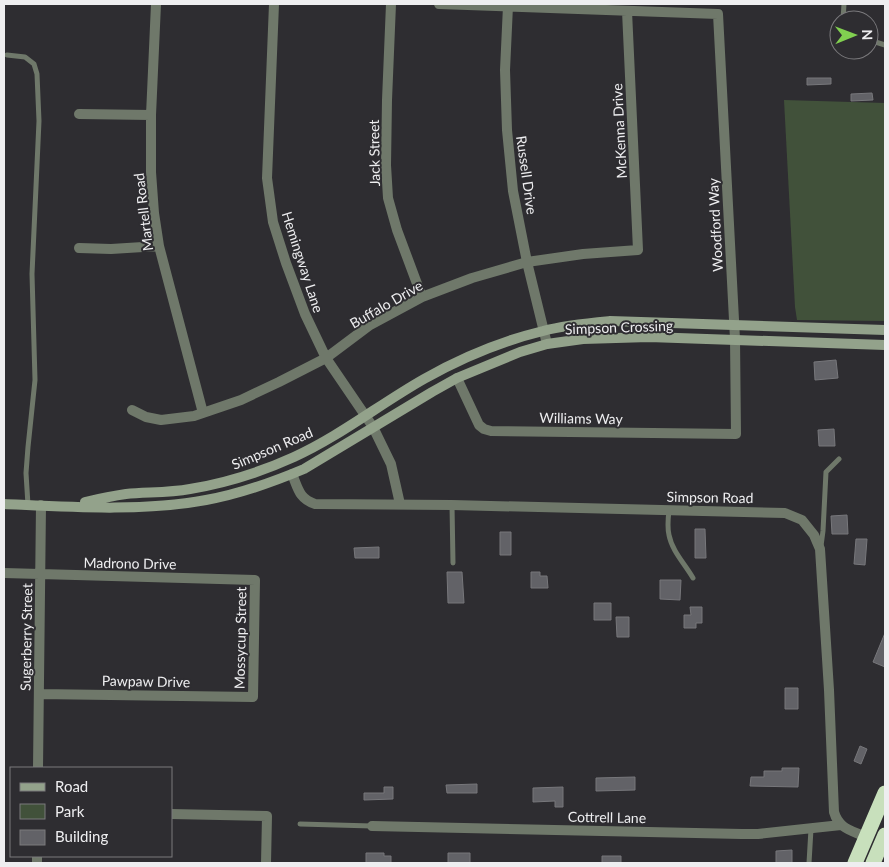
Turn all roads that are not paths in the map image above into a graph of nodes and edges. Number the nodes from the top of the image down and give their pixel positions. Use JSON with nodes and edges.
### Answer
{"nodes":[{"id":1,"x":156,"y":4,"type":"edge"},
{"id":2,"x":274,"y":4,"type":"edge"},
{"id":3,"x":391,"y":4,"type":"edge"},
{"id":4,"x":438,"y":4,"type":"edge"},
{"id":5,"x":508,"y":6,"type":"junction"},
{"id":6,"x":627,"y":11,"type":"junction"},
{"id":7,"x":7,"y":55,"type":"dead end"},
{"id":8,"x":79,"y":114,"type":"dead end"},
{"id":9,"x":151,"y":114,"type":"junction"},
{"id":10,"x":159,"y":246,"type":"junction"},
{"id":11,"x":79,"y":248,"type":"dead end"},
{"id":12,"x":638,"y":250,"type":"joint"},
{"id":13,"x":528,"y":262,"type":"junction"},
{"id":14,"x":422,"y":297,"type":"junction"},
{"id":15,"x":734,"y":324,"type":"junction"},
{"id":16,"x":544,"y":330,"type":"junction"},
{"id":17,"x":885,"y":330,"type":"edge"},
{"id":18,"x":735,"y":339,"type":"junction"},
{"id":19,"x":547,"y":344,"type":"junction"},
{"id":20,"x":885,"y":345,"type":"edge"},
{"id":21,"x":326,"y":358,"type":"junction"},
{"id":22,"x":457,"y":378,"type":"junction"},
{"id":23,"x":132,"y":410,"type":"dead end"},
{"id":24,"x":203,"y":413,"type":"junction"},
{"id":25,"x":365,"y":415,"type":"junction"},
{"id":26,"x":373,"y":427,"type":"junction"},
{"id":27,"x":736,"y":434,"type":"joint"},
{"id":28,"x":838,"y":459,"type":"dead end"},
{"id":29,"x":292,"y":474,"type":"junction"},
{"id":30,"x":4,"y":504,"type":"edge"},
{"id":31,"x":400,"y":504,"type":"junction"},
{"id":32,"x":28,"y":505,"type":"junction"},
{"id":33,"x":41,"y":505,"type":"junction"},
{"id":34,"x":452,"y":505,"type":"junction"},
{"id":35,"x":64,"y":506,"type":"junction"},
{"id":36,"x":668,"y":510,"type":"junction"},
{"id":37,"x":820,"y":549,"type":"junction"},
{"id":38,"x":453,"y":563,"type":"dead end"},
{"id":39,"x":4,"y":573,"type":"edge"},
{"id":40,"x":40,"y":574,"type":"junction"},
{"id":41,"x":693,"y":578,"type":"dead end"},
{"id":42,"x":255,"y":580,"type":"joint"},
{"id":43,"x":39,"y":694,"type":"junction"},
{"id":44,"x":253,"y":697,"type":"joint"},
{"id":45,"x":38,"y":767,"type":"edge"},
{"id":46,"x":885,"y":793,"type":"edge"},
{"id":47,"x":172,"y":814,"type":"edge"},
{"id":48,"x":300,"y":824,"type":"dead end"},
{"id":49,"x":841,"y":825,"type":"junction"},
{"id":50,"x":372,"y":826,"type":"joint"},
{"id":51,"x":811,"y":828,"type":"junction"},
{"id":52,"x":885,"y":835,"type":"edge"},
{"id":53,"x":866,"y":837,"type":"junction"},
{"id":54,"x":266,"y":863,"type":"edge"},
{"id":55,"x":809,"y":863,"type":"edge"},
{"id":56,"x":855,"y":863,"type":"edge"},
{"id":57,"x":873,"y":863,"type":"edge"}],
"edges":[{"from":1,"to":9,"type":"street","name":"Martell Road"},
{"from":2,"to":21,"type":"street","name":"Hemingway Lane"},
{"from":3,"to":14,"type":"street","name":"Jack Street"},
{"from":4,"to":5,"type":"street"},
{"from":5,"to":6,"type":"street"},
{"from":5,"to":13,"type":"street","name":"Russell Drive"},
{"from":6,"to":12,"type":"street","name":"McKenna Drive"},
{"from":6,"to":15,"type":"street","name":"Woodford Way"},
{"from":7,"to":32,"type":"lane"},
{"from":8,"to":9,"type":"street"},
{"from":9,"to":10,"type":"street","name":"Martell Road"},
{"from":10,"to":11,"type":"street"},
{"from":10,"to":24,"type":"street","name":"Martell Road"},
{"from":12,"to":13,"type":"street","name":"Buffalo Drive"},
{"from":13,"to":14,"type":"street","name":"Buffalo Drive"},
{"from":13,"to":16,"type":"street","name":"Russell Drive"},
{"from":14,"to":21,"type":"street","name":"Buffalo Drive"},
{"from":15,"to":16,"type":"street","name":"Simpson Road"},
{"from":15,"to":17,"type":"street","name":"Simpson Road"},
{"from":15,"to":18,"type":"street","name":"Woodford Way"},
{"from":16,"to":19,"type":"street","name":"Russell Drive"},
{"from":16,"to":25,"type":"street","name":"Simpson Road"},
{"from":18,"to":19,"type":"street","name":"Simpson Crossing"},
{"from":18,"to":20,"type":"street","name":"Simpson Crossing"},
{"from":18,"to":27,"type":"street","name":"Woodford Way"},
{"from":19,"to":22,"type":"street","name":"Simpson Crossing"},
{"from":21,"to":24,"type":"street","name":"Buffalo Drive"},
{"from":21,"to":25,"type":"street","name":"Hemingway Lane"},
{"from":22,"to":26,"type":"street","name":"Simpson Crossing"},
{"from":22,"to":27,"type":"street","name":"Williams Way"},
{"from":23,"to":24,"type":"street","name":"Buffalo Drive"},
{"from":25,"to":26,"type":"street","name":"Hemingway Lane"},
{"from":25,"to":35,"type":"street","name":"Simpson Road"},
{"from":26,"to":29,"type":"street","name":"Simpson Road"},
{"from":26,"to":31,"type":"street","name":"Hemingway Lane"},
{"from":28,"to":37,"type":"lane"},
{"from":29,"to":31,"type":"street","name":"Simpson Road"},
{"from":29,"to":35,"type":"street","name":"Simpson Road"},
{"from":30,"to":32,"type":"street","name":"Simpson Road"},
{"from":31,"to":34,"type":"street","name":"Simpson Road"},
{"from":32,"to":33,"type":"street","name":"Simpson Road"},
{"from":33,"to":35,"type":"street","name":"Simpson Road"},
{"from":33,"to":40,"type":"street","name":"Sugerberry Street"},
{"from":34,"to":36,"type":"street","name":"Simpson Road"},
{"from":34,"to":38,"type":"lane"},
{"from":36,"to":37,"type":"street","name":"Simpson Road"},
{"from":36,"to":41,"type":"lane"},
{"from":37,"to":49,"type":"street","name":"Simpson Road"},
{"from":39,"to":40,"type":"street","name":"Madrono Drive"},
{"from":40,"to":42,"type":"street","name":"Madrono Drive"},
{"from":40,"to":43,"type":"street","name":"Sugerberry Street"},
{"from":42,"to":44,"type":"street","name":"Mossycup Street"},
{"from":43,"to":44,"type":"street","name":"Pawpaw Drive"},
{"from":43,"to":45,"type":"street","name":"Sugerberry Street"},
{"from":46,"to":53,"type":"highway"},
{"from":47,"to":54,"type":"street"},
{"from":48,"to":50,"type":"lane"},
{"from":49,"to":51,"type":"street","name":"Cottrell Lane"},
{"from":49,"to":53,"type":"street"},
{"from":50,"to":51,"type":"street","name":"Cottrell Lane"},
{"from":51,"to":55,"type":"lane"},
{"from":52,"to":57,"type":"highway"},
{"from":53,"to":56,"type":"highway"}]}
